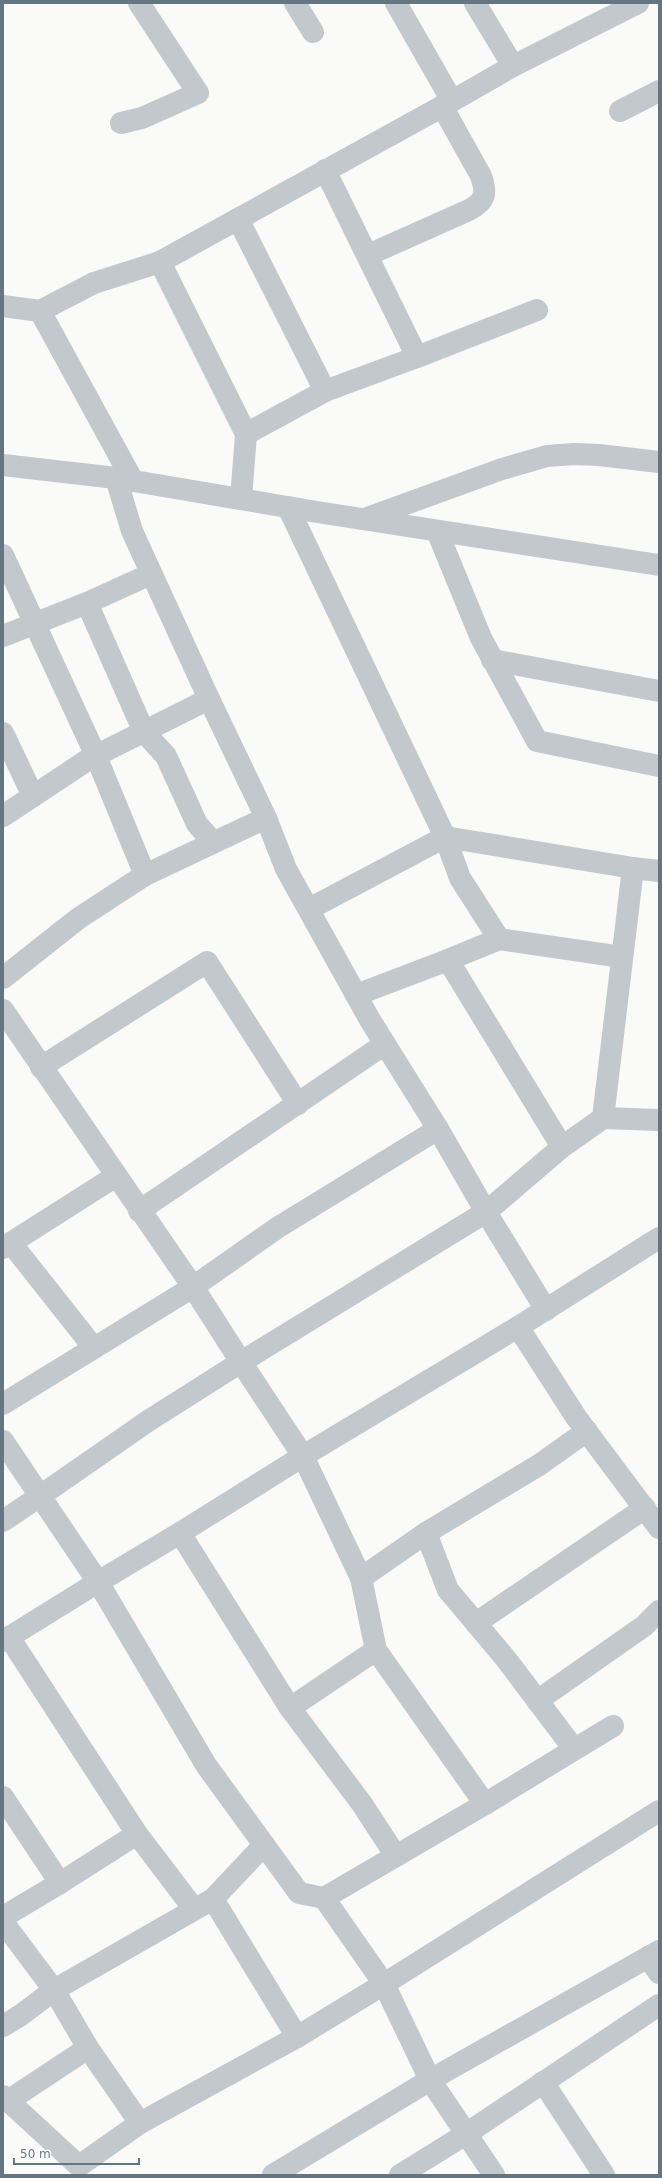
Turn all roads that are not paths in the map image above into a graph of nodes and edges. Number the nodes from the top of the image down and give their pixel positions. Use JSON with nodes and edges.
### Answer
{"nodes":[{"id":1,"x":139,"y":3,"type":"edge"},
{"id":2,"x":295,"y":3,"type":"edge"},
{"id":3,"x":396,"y":3,"type":"edge"},
{"id":4,"x":476,"y":3,"type":"edge"},
{"id":5,"x":638,"y":3,"type":"edge"},
{"id":6,"x":313,"y":32,"type":"dead end"},
{"id":7,"x":513,"y":66,"type":"junction"},
{"id":8,"x":659,"y":91,"type":"edge"},
{"id":9,"x":447,"y":103,"type":"junction"},
{"id":10,"x":620,"y":111,"type":"dead end"},
{"id":11,"x":121,"y":123,"type":"dead end"},
{"id":12,"x":325,"y":170,"type":"junction"},
{"id":13,"x":238,"y":219,"type":"junction"},
{"id":14,"x":368,"y":255,"type":"junction"},
{"id":15,"x":160,"y":262,"type":"junction"},
{"id":16,"x":3,"y":306,"type":"edge"},
{"id":17,"x":537,"y":310,"type":"dead end"},
{"id":18,"x":40,"y":311,"type":"junction"},
{"id":19,"x":416,"y":357,"type":"junction"},
{"id":20,"x":325,"y":392,"type":"junction"},
{"id":21,"x":246,"y":434,"type":"junction"},
{"id":22,"x":659,"y":462,"type":"edge"},
{"id":23,"x":3,"y":465,"type":"edge"},
{"id":24,"x":124,"y":480,"type":"junction"},
{"id":25,"x":241,"y":499,"type":"junction"},
{"id":26,"x":288,"y":507,"type":"junction"},
{"id":27,"x":365,"y":519,"type":"junction"},
{"id":28,"x":437,"y":530,"type":"junction"},
{"id":29,"x":3,"y":555,"type":"edge"},
{"id":30,"x":659,"y":565,"type":"edge"},
{"id":31,"x":151,"y":574,"type":"junction"},
{"id":32,"x":87,"y":603,"type":"junction"},
{"id":33,"x":34,"y":625,"type":"junction"},
{"id":34,"x":3,"y":636,"type":"edge"},
{"id":35,"x":492,"y":660,"type":"junction"},
{"id":36,"x":659,"y":691,"type":"edge"},
{"id":37,"x":209,"y":699,"type":"junction"},
{"id":38,"x":144,"y":732,"type":"junction"},
{"id":39,"x":3,"y":733,"type":"edge"},
{"id":40,"x":96,"y":756,"type":"junction"},
{"id":41,"x":10,"y":763,"type":"edge"},
{"id":42,"x":659,"y":766,"type":"edge"},
{"id":43,"x":33,"y":796,"type":"junction"},
{"id":44,"x":3,"y":816,"type":"edge"},
{"id":45,"x":266,"y":818,"type":"junction"},
{"id":46,"x":445,"y":837,"type":"junction"},
{"id":47,"x":213,"y":842,"type":"junction"},
{"id":48,"x":633,"y":868,"type":"junction"},
{"id":49,"x":659,"y":871,"type":"edge"},
{"id":50,"x":145,"y":876,"type":"junction"},
{"id":51,"x":309,"y":909,"type":"junction"},
{"id":52,"x":499,"y":939,"type":"junction"},
{"id":53,"x":622,"y":957,"type":"junction"},
{"id":54,"x":448,"y":960,"type":"junction"},
{"id":55,"x":3,"y":978,"type":"edge"},
{"id":56,"x":356,"y":994,"type":"junction"},
{"id":57,"x":3,"y":1010,"type":"edge"},
{"id":58,"x":385,"y":1044,"type":"junction"},
{"id":59,"x":42,"y":1067,"type":"junction"},
{"id":60,"x":298,"y":1104,"type":"junction"},
{"id":61,"x":603,"y":1118,"type":"junction"},
{"id":62,"x":659,"y":1120,"type":"edge"},
{"id":63,"x":438,"y":1129,"type":"junction"},
{"id":64,"x":562,"y":1147,"type":"junction"},
{"id":65,"x":116,"y":1176,"type":"junction"},
{"id":66,"x":139,"y":1211,"type":"junction"},
{"id":67,"x":486,"y":1212,"type":"junction"},
{"id":68,"x":659,"y":1238,"type":"edge"},
{"id":69,"x":7,"y":1245,"type":"edge"},
{"id":70,"x":193,"y":1287,"type":"junction"},
{"id":71,"x":546,"y":1310,"type":"junction"},
{"id":72,"x":518,"y":1327,"type":"junction"},
{"id":73,"x":94,"y":1348,"type":"junction"},
{"id":74,"x":241,"y":1362,"type":"junction"},
{"id":75,"x":3,"y":1404,"type":"edge"},
{"id":76,"x":587,"y":1432,"type":"junction"},
{"id":77,"x":3,"y":1442,"type":"edge"},
{"id":78,"x":303,"y":1456,"type":"junction"},
{"id":79,"x":40,"y":1496,"type":"junction"},
{"id":80,"x":644,"y":1508,"type":"junction"},
{"id":81,"x":3,"y":1520,"type":"edge"},
{"id":82,"x":659,"y":1528,"type":"edge"},
{"id":83,"x":180,"y":1533,"type":"junction"},
{"id":84,"x":426,"y":1533,"type":"junction"},
{"id":85,"x":361,"y":1578,"type":"junction"},
{"id":86,"x":98,"y":1582,"type":"junction"},
{"id":87,"x":659,"y":1611,"type":"edge"},
{"id":88,"x":476,"y":1623,"type":"junction"},
{"id":89,"x":6,"y":1639,"type":"edge"},
{"id":90,"x":376,"y":1650,"type":"junction"},
{"id":91,"x":537,"y":1701,"type":"junction"},
{"id":92,"x":290,"y":1708,"type":"junction"},
{"id":93,"x":613,"y":1726,"type":"dead end"},
{"id":94,"x":574,"y":1749,"type":"junction"},
{"id":95,"x":3,"y":1797,"type":"edge"},
{"id":96,"x":485,"y":1804,"type":"junction"},
{"id":97,"x":659,"y":1811,"type":"edge"},
{"id":98,"x":137,"y":1834,"type":"junction"},
{"id":99,"x":264,"y":1845,"type":"junction"},
{"id":100,"x":396,"y":1856,"type":"junction"},
{"id":101,"x":60,"y":1882,"type":"junction"},
{"id":102,"x":324,"y":1898,"type":"junction"},
{"id":103,"x":213,"y":1899,"type":"junction"},
{"id":104,"x":194,"y":1909,"type":"junction"},
{"id":105,"x":3,"y":1917,"type":"edge"},
{"id":106,"x":3,"y":1922,"type":"edge"},
{"id":107,"x":655,"y":1961,"type":"edge"},
{"id":108,"x":384,"y":1984,"type":"junction"},
{"id":109,"x":54,"y":1990,"type":"junction"},
{"id":110,"x":659,"y":2005,"type":"edge"},
{"id":111,"x":3,"y":2026,"type":"edge"},
{"id":112,"x":297,"y":2037,"type":"junction"},
{"id":113,"x":88,"y":2048,"type":"junction"},
{"id":114,"x":430,"y":2080,"type":"junction"},
{"id":115,"x":543,"y":2082,"type":"junction"},
{"id":116,"x":5,"y":2099,"type":"edge"},
{"id":117,"x":140,"y":2123,"type":"junction"},
{"id":118,"x":466,"y":2134,"type":"junction"},
{"id":119,"x":83,"y":2170,"type":"edge"},
{"id":120,"x":273,"y":2175,"type":"edge"},
{"id":121,"x":400,"y":2175,"type":"edge"},
{"id":122,"x":494,"y":2175,"type":"edge"},
{"id":123,"x":604,"y":2175,"type":"edge"}],
"edges":[{"from":1,"to":11,"type":"street"},
{"from":2,"to":6,"type":"street"},
{"from":3,"to":9,"type":"street"},
{"from":4,"to":7,"type":"street"},
{"from":5,"to":7,"type":"street"},
{"from":7,"to":9,"type":"street"},
{"from":8,"to":10,"type":"street"},
{"from":9,"to":12,"type":"street"},
{"from":9,"to":14,"type":"street"},
{"from":12,"to":13,"type":"street"},
{"from":12,"to":14,"type":"street"},
{"from":13,"to":15,"type":"street"},
{"from":13,"to":20,"type":"street"},
{"from":14,"to":19,"type":"street"},
{"from":15,"to":18,"type":"street"},
{"from":15,"to":21,"type":"street"},
{"from":16,"to":18,"type":"street"},
{"from":17,"to":19,"type":"street"},
{"from":18,"to":24,"type":"street"},
{"from":19,"to":20,"type":"street"},
{"from":20,"to":21,"type":"street"},
{"from":21,"to":25,"type":"street"},
{"from":22,"to":27,"type":"street"},
{"from":23,"to":24,"type":"street"},
{"from":24,"to":25,"type":"street"},
{"from":24,"to":31,"type":"street"},
{"from":25,"to":26,"type":"street"},
{"from":26,"to":27,"type":"street"},
{"from":26,"to":46,"type":"street"},
{"from":27,"to":28,"type":"street"},
{"from":28,"to":30,"type":"street"},
{"from":28,"to":35,"type":"street"},
{"from":29,"to":33,"type":"street"},
{"from":31,"to":32,"type":"street"},
{"from":31,"to":37,"type":"street"},
{"from":32,"to":33,"type":"street"},
{"from":32,"to":38,"type":"street"},
{"from":33,"to":34,"type":"street"},
{"from":33,"to":40,"type":"street"},
{"from":35,"to":36,"type":"street"},
{"from":35,"to":42,"type":"street"},
{"from":37,"to":38,"type":"street"},
{"from":37,"to":45,"type":"street"},
{"from":38,"to":40,"type":"street"},
{"from":38,"to":47,"type":"street"},
{"from":39,"to":41,"type":"street"},
{"from":40,"to":43,"type":"street"},
{"from":40,"to":50,"type":"street"},
{"from":41,"to":43,"type":"street"},
{"from":43,"to":44,"type":"street"},
{"from":45,"to":47,"type":"street"},
{"from":45,"to":51,"type":"street"},
{"from":46,"to":48,"type":"street"},
{"from":46,"to":51,"type":"street"},
{"from":46,"to":52,"type":"street"},
{"from":47,"to":50,"type":"street"},
{"from":48,"to":49,"type":"street"},
{"from":48,"to":53,"type":"street"},
{"from":50,"to":55,"type":"street"},
{"from":51,"to":56,"type":"street"},
{"from":52,"to":53,"type":"street"},
{"from":52,"to":54,"type":"street"},
{"from":53,"to":61,"type":"street"},
{"from":54,"to":56,"type":"street"},
{"from":54,"to":64,"type":"street"},
{"from":56,"to":58,"type":"street"},
{"from":57,"to":59,"type":"street"},
{"from":58,"to":60,"type":"street"},
{"from":58,"to":63,"type":"street"},
{"from":59,"to":60,"type":"street"},
{"from":59,"to":65,"type":"street"},
{"from":60,"to":66,"type":"street"},
{"from":61,"to":62,"type":"street"},
{"from":61,"to":64,"type":"street"},
{"from":63,"to":67,"type":"street"},
{"from":63,"to":70,"type":"street"},
{"from":64,"to":67,"type":"street"},
{"from":65,"to":66,"type":"street"},
{"from":65,"to":69,"type":"street"},
{"from":66,"to":70,"type":"street"},
{"from":67,"to":71,"type":"street"},
{"from":67,"to":74,"type":"street"},
{"from":68,"to":71,"type":"street"},
{"from":69,"to":73,"type":"street"},
{"from":70,"to":73,"type":"street"},
{"from":70,"to":74,"type":"street"},
{"from":71,"to":72,"type":"street"},
{"from":72,"to":76,"type":"street"},
{"from":72,"to":78,"type":"street"},
{"from":73,"to":75,"type":"street"},
{"from":74,"to":78,"type":"street"},
{"from":74,"to":79,"type":"street"},
{"from":76,"to":80,"type":"street"},
{"from":76,"to":84,"type":"street"},
{"from":77,"to":79,"type":"street"},
{"from":78,"to":83,"type":"street"},
{"from":78,"to":85,"type":"street"},
{"from":79,"to":81,"type":"street"},
{"from":79,"to":86,"type":"street"},
{"from":80,"to":82,"type":"street"},
{"from":80,"to":88,"type":"street"},
{"from":83,"to":86,"type":"street"},
{"from":83,"to":92,"type":"street"},
{"from":84,"to":85,"type":"street"},
{"from":84,"to":88,"type":"street"},
{"from":85,"to":90,"type":"street"},
{"from":86,"to":89,"type":"street"},
{"from":86,"to":99,"type":"street"},
{"from":87,"to":91,"type":"street"},
{"from":88,"to":91,"type":"street"},
{"from":89,"to":98,"type":"street"},
{"from":90,"to":92,"type":"street"},
{"from":90,"to":96,"type":"street"},
{"from":91,"to":94,"type":"street"},
{"from":92,"to":100,"type":"street"},
{"from":93,"to":94,"type":"street"},
{"from":94,"to":96,"type":"street"},
{"from":95,"to":101,"type":"street"},
{"from":96,"to":100,"type":"street"},
{"from":97,"to":108,"type":"street"},
{"from":98,"to":101,"type":"street"},
{"from":98,"to":104,"type":"street"},
{"from":99,"to":102,"type":"street"},
{"from":99,"to":103,"type":"street"},
{"from":100,"to":102,"type":"street"},
{"from":101,"to":105,"type":"street"},
{"from":102,"to":108,"type":"street"},
{"from":103,"to":104,"type":"street"},
{"from":103,"to":112,"type":"street"},
{"from":104,"to":109,"type":"street"},
{"from":106,"to":109,"type":"street"},
{"from":107,"to":114,"type":"street"},
{"from":108,"to":112,"type":"street"},
{"from":108,"to":114,"type":"street"},
{"from":109,"to":111,"type":"street"},
{"from":109,"to":113,"type":"street"},
{"from":110,"to":115,"type":"street"},
{"from":112,"to":117,"type":"street"},
{"from":113,"to":116,"type":"street"},
{"from":113,"to":117,"type":"street"},
{"from":114,"to":118,"type":"street"},
{"from":114,"to":120,"type":"street"},
{"from":115,"to":118,"type":"street"},
{"from":115,"to":123,"type":"street"},
{"from":116,"to":119,"type":"street"},
{"from":117,"to":119,"type":"street"},
{"from":118,"to":121,"type":"street"},
{"from":118,"to":122,"type":"street"}]}
